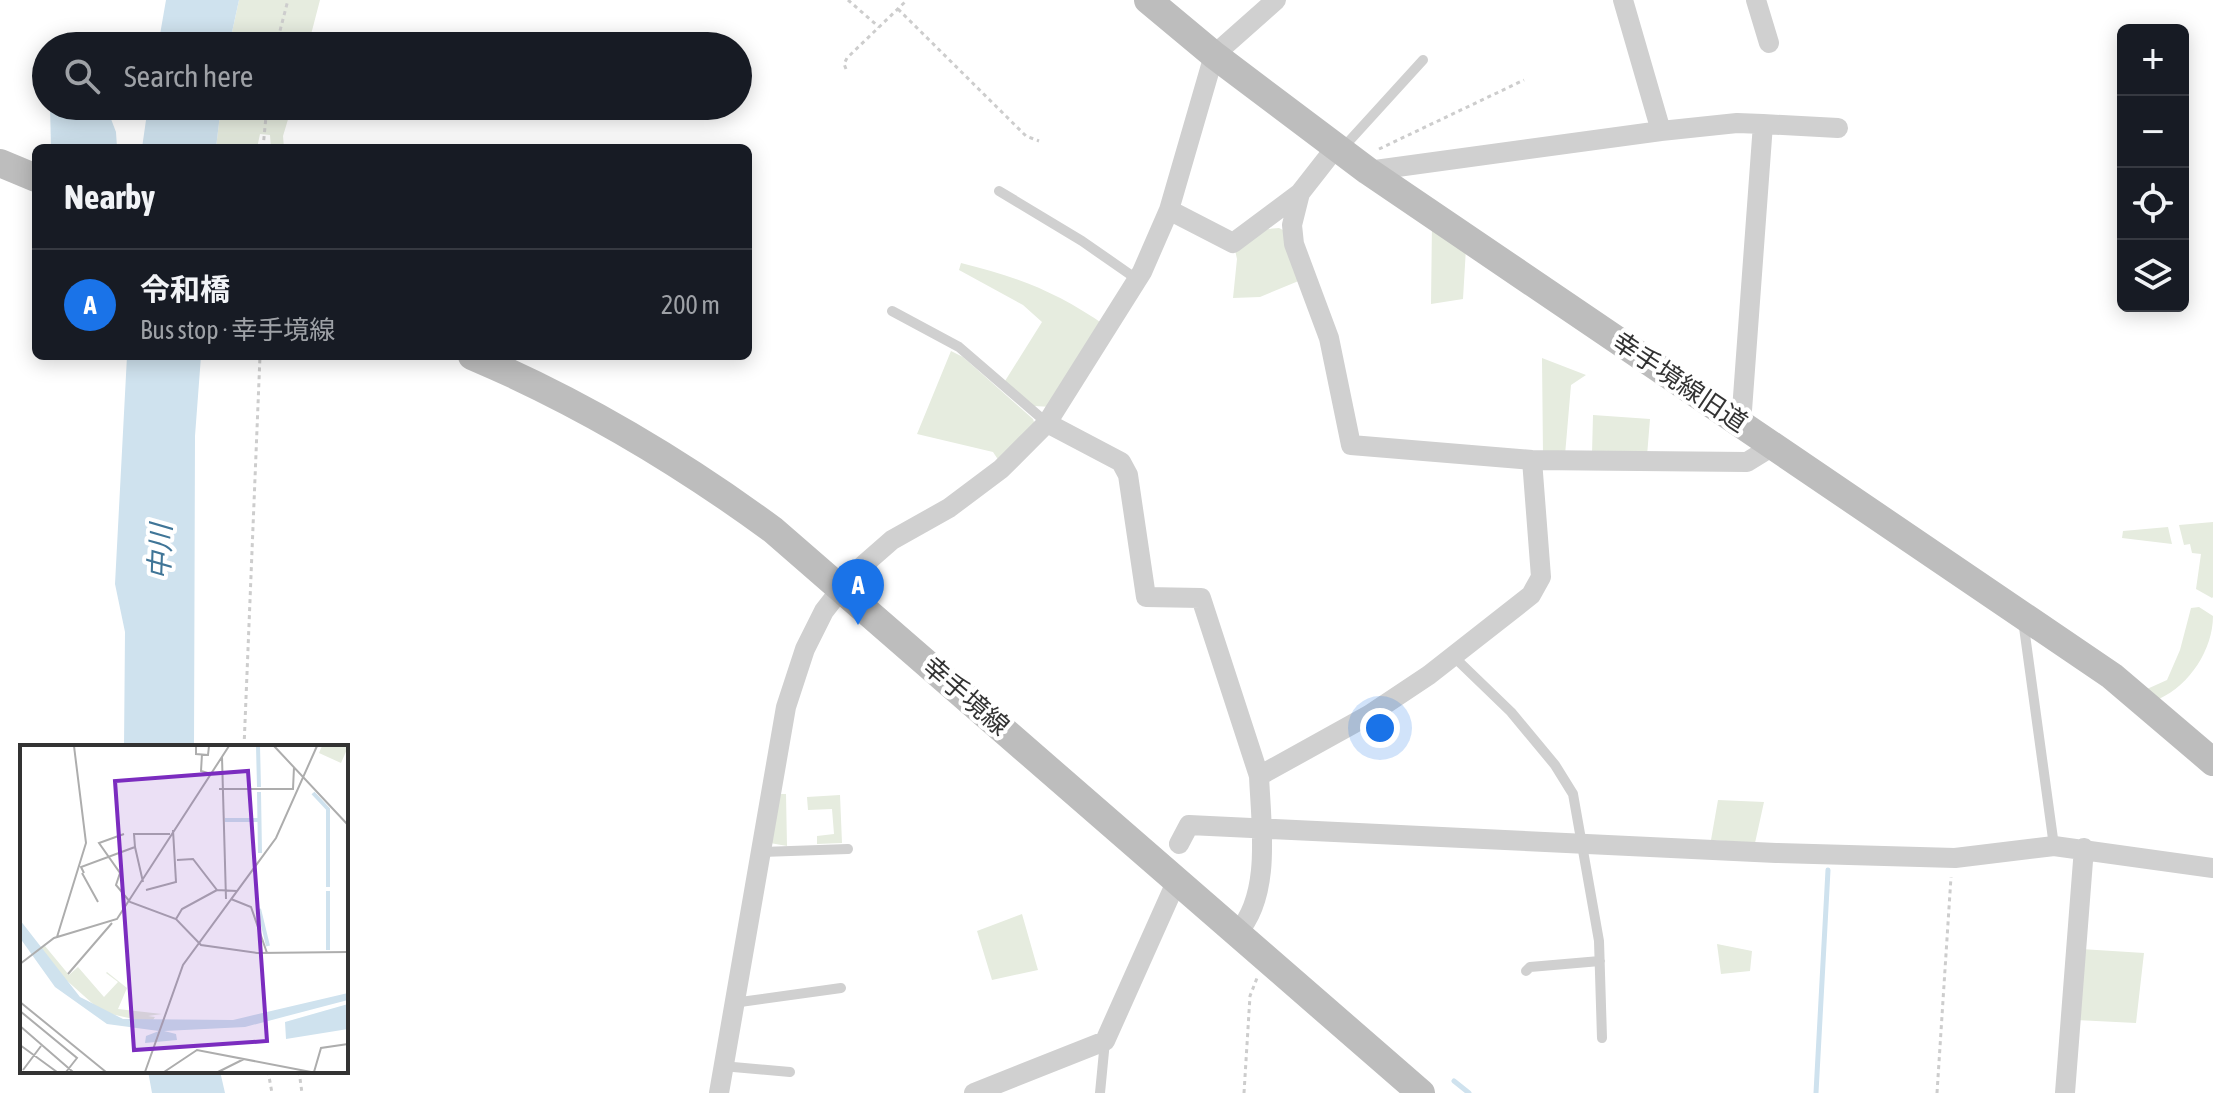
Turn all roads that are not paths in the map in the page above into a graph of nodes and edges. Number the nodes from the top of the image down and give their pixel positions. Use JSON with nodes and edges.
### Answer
{"nodes":[{"id":1,"x":1148,"y":0,"type":"edge"},
{"id":2,"x":1276,"y":0,"type":"edge"},
{"id":3,"x":1623,"y":0,"type":"edge"},
{"id":4,"x":1756,"y":0,"type":"edge"},
{"id":5,"x":1769,"y":43,"type":"dead end"},
{"id":6,"x":1214,"y":55,"type":"junction"},
{"id":7,"x":1423,"y":60,"type":"dead end"},
{"id":8,"x":1763,"y":124,"type":"junction"},
{"id":9,"x":1838,"y":128,"type":"dead end"},
{"id":10,"x":1661,"y":131,"type":"junction"},
{"id":11,"x":1350,"y":157,"type":"junction"},
{"id":12,"x":0,"y":163,"type":"edge"},
{"id":13,"x":32,"y":176,"type":"edge"},
{"id":14,"x":999,"y":191,"type":"dead end"},
{"id":15,"x":1300,"y":193,"type":"junction"},
{"id":16,"x":1169,"y":210,"type":"junction"},
{"id":17,"x":1138,"y":280,"type":"junction"},
{"id":18,"x":892,"y":311,"type":"dead end"},
{"id":19,"x":481,"y":360,"type":"edge"},
{"id":20,"x":1047,"y":423,"type":"junction"},
{"id":21,"x":1741,"y":424,"type":"junction"},
{"id":22,"x":1773,"y":446,"type":"junction"},
{"id":23,"x":1532,"y":460,"type":"junction"},
{"id":24,"x":841,"y":587,"type":"junction"},
{"id":25,"x":2022,"y":614,"type":"junction"},
{"id":26,"x":1453,"y":656,"type":"junction"},
{"id":27,"x":2213,"y":762,"type":"edge"},
{"id":28,"x":1259,"y":776,"type":"junction"},
{"id":29,"x":1262,"y":827,"type":"junction"},
{"id":30,"x":1584,"y":842,"type":"junction"},
{"id":31,"x":1179,"y":844,"type":"dead end"},
{"id":32,"x":2054,"y":846,"type":"junction"},
{"id":33,"x":2084,"y":848,"type":"junction"},
{"id":34,"x":848,"y":849,"type":"dead end"},
{"id":35,"x":760,"y":852,"type":"junction"},
{"id":36,"x":2213,"y":868,"type":"edge"},
{"id":37,"x":1177,"y":880,"type":"junction"},
{"id":38,"x":1237,"y":933,"type":"junction"},
{"id":39,"x":1600,"y":961,"type":"junction"},
{"id":40,"x":1526,"y":971,"type":"dead end"},
{"id":41,"x":841,"y":988,"type":"dead end"},
{"id":42,"x":733,"y":1003,"type":"junction"},
{"id":43,"x":1602,"y":1038,"type":"dead end"},
{"id":44,"x":1105,"y":1041,"type":"junction"},
{"id":45,"x":722,"y":1066,"type":"junction"},
{"id":46,"x":790,"y":1072,"type":"dead end"},
{"id":47,"x":719,"y":1093,"type":"edge"},
{"id":48,"x":974,"y":1093,"type":"edge"},
{"id":49,"x":1100,"y":1093,"type":"edge"},
{"id":50,"x":1421,"y":1093,"type":"edge"},
{"id":51,"x":2065,"y":1093,"type":"edge"}],
"edges":[{"from":1,"to":6,"type":"street","name":"幸手境線旧道"},
{"from":2,"to":6,"type":"street"},
{"from":3,"to":10,"type":"street"},
{"from":4,"to":5,"type":"street"},
{"from":6,"to":11,"type":"street","name":"幸手境線旧道"},
{"from":6,"to":16,"type":"street"},
{"from":7,"to":11,"type":"lane"},
{"from":8,"to":9,"type":"street"},
{"from":8,"to":10,"type":"street"},
{"from":8,"to":21,"type":"street"},
{"from":10,"to":11,"type":"street"},
{"from":11,"to":15,"type":"street"},
{"from":11,"to":21,"type":"street","name":"幸手境線旧道"},
{"from":12,"to":13,"type":"street"},
{"from":14,"to":17,"type":"lane"},
{"from":15,"to":16,"type":"street"},
{"from":15,"to":23,"type":"street"},
{"from":16,"to":17,"type":"street"},
{"from":17,"to":20,"type":"street"},
{"from":18,"to":20,"type":"lane"},
{"from":19,"to":24,"type":"street","name":"幸手境線"},
{"from":20,"to":24,"type":"street"},
{"from":20,"to":28,"type":"street"},
{"from":21,"to":22,"type":"street","name":"幸手境線旧道"},
{"from":22,"to":23,"type":"street"},
{"from":22,"to":25,"type":"street","name":"幸手境線旧道"},
{"from":23,"to":26,"type":"street"},
{"from":24,"to":35,"type":"street"},
{"from":24,"to":37,"type":"street","name":"幸手境線"},
{"from":25,"to":27,"type":"street","name":"幸手境線旧道"},
{"from":25,"to":32,"type":"lane"},
{"from":26,"to":28,"type":"street"},
{"from":26,"to":30,"type":"lane"},
{"from":28,"to":29,"type":"street"},
{"from":29,"to":30,"type":"street"},
{"from":29,"to":31,"type":"street"},
{"from":29,"to":38,"type":"street"},
{"from":30,"to":32,"type":"street"},
{"from":30,"to":39,"type":"lane"},
{"from":32,"to":33,"type":"street"},
{"from":33,"to":36,"type":"street"},
{"from":33,"to":51,"type":"street"},
{"from":34,"to":35,"type":"lane"},
{"from":35,"to":42,"type":"street"},
{"from":37,"to":38,"type":"street","name":"幸手境線"},
{"from":37,"to":44,"type":"street"},
{"from":38,"to":50,"type":"street","name":"幸手境線"},
{"from":39,"to":40,"type":"lane"},
{"from":39,"to":43,"type":"lane"},
{"from":41,"to":42,"type":"lane"},
{"from":42,"to":45,"type":"street"},
{"from":44,"to":48,"type":"street"},
{"from":44,"to":49,"type":"lane"},
{"from":45,"to":46,"type":"lane"},
{"from":45,"to":47,"type":"street"}]}
